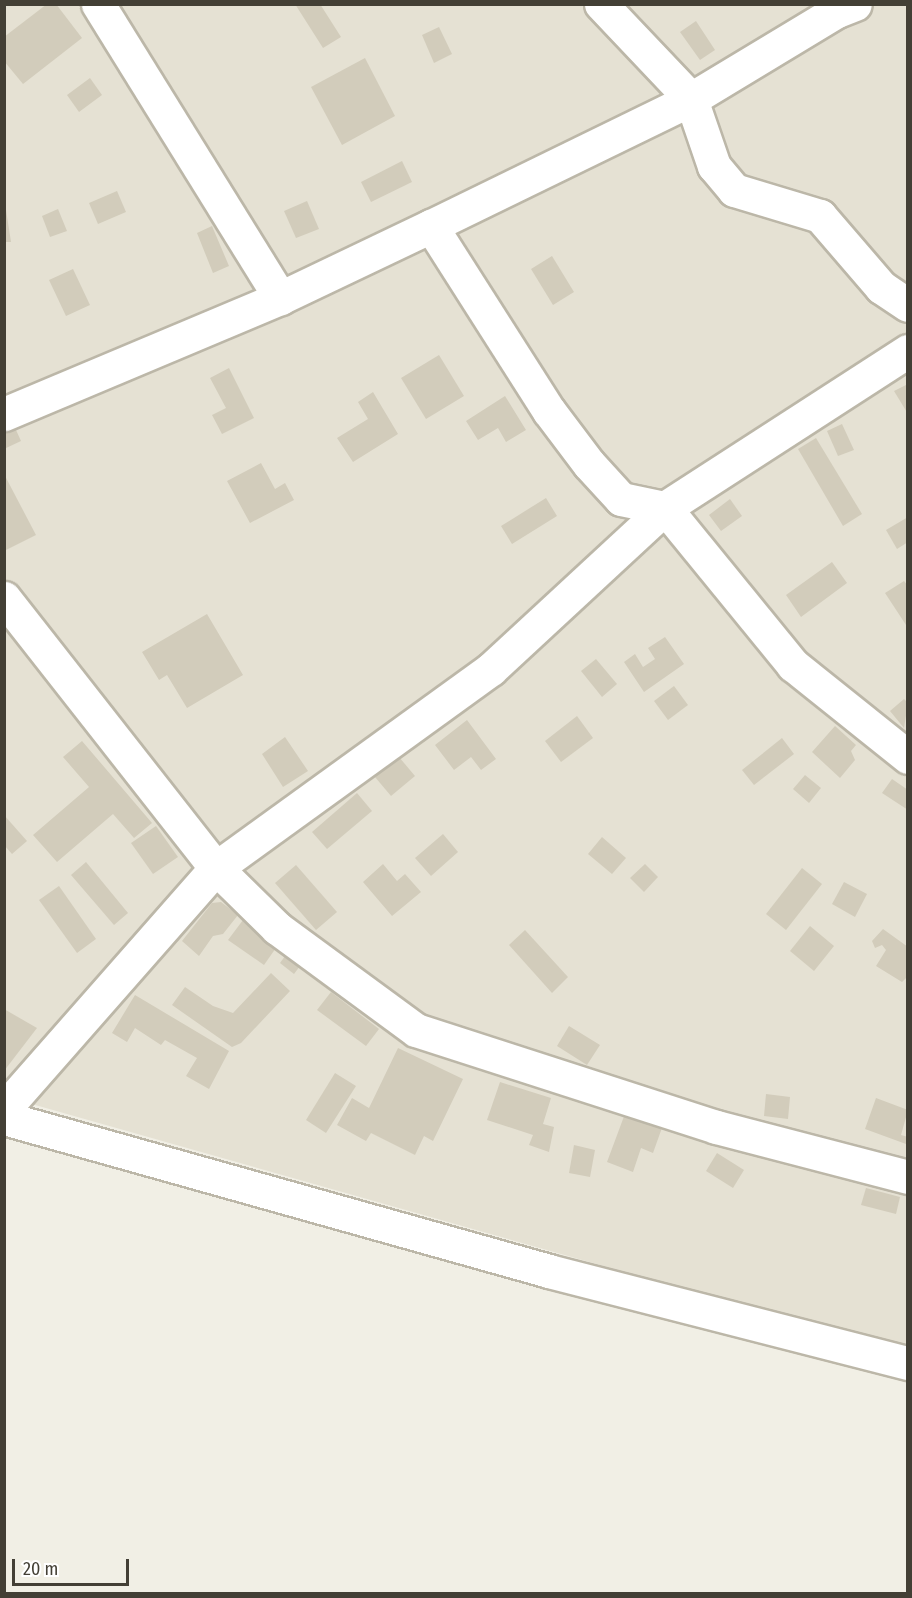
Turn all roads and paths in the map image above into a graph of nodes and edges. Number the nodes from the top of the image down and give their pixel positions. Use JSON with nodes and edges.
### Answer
{"nodes":[{"id":1,"x":98,"y":4,"type":"edge"},
{"id":2,"x":601,"y":4,"type":"edge"},
{"id":3,"x":855,"y":4,"type":"edge"},
{"id":4,"x":691,"y":99,"type":"junction"},
{"id":5,"x":431,"y":226,"type":"junction"},
{"id":6,"x":280,"y":298,"type":"junction"},
{"id":7,"x":908,"y":305,"type":"edge"},
{"id":8,"x":908,"y":351,"type":"edge"},
{"id":9,"x":4,"y":414,"type":"edge"},
{"id":10,"x":665,"y":508,"type":"junction"},
{"id":11,"x":4,"y":598,"type":"edge"},
{"id":12,"x":908,"y":757,"type":"edge"},
{"id":13,"x":216,"y":868,"type":"junction"},
{"id":14,"x":4,"y":1108,"type":"edge"},
{"id":15,"x":4,"y":1118,"type":"edge"},
{"id":16,"x":908,"y":1177,"type":"edge"},
{"id":17,"x":908,"y":1363,"type":"edge"}],
"edges":[{"from":1,"to":6,"type":"street"},
{"from":2,"to":4,"type":"street"},
{"from":3,"to":4,"type":"street"},
{"from":4,"to":5,"type":"street"},
{"from":4,"to":7,"type":"street"},
{"from":5,"to":6,"type":"street"},
{"from":5,"to":10,"type":"street"},
{"from":6,"to":9,"type":"street"},
{"from":8,"to":10,"type":"street"},
{"from":10,"to":12,"type":"street"},
{"from":10,"to":13,"type":"street"},
{"from":11,"to":13,"type":"street"},
{"from":13,"to":14,"type":"street"},
{"from":13,"to":16,"type":"street"},
{"from":15,"to":17,"type":"street"}]}
